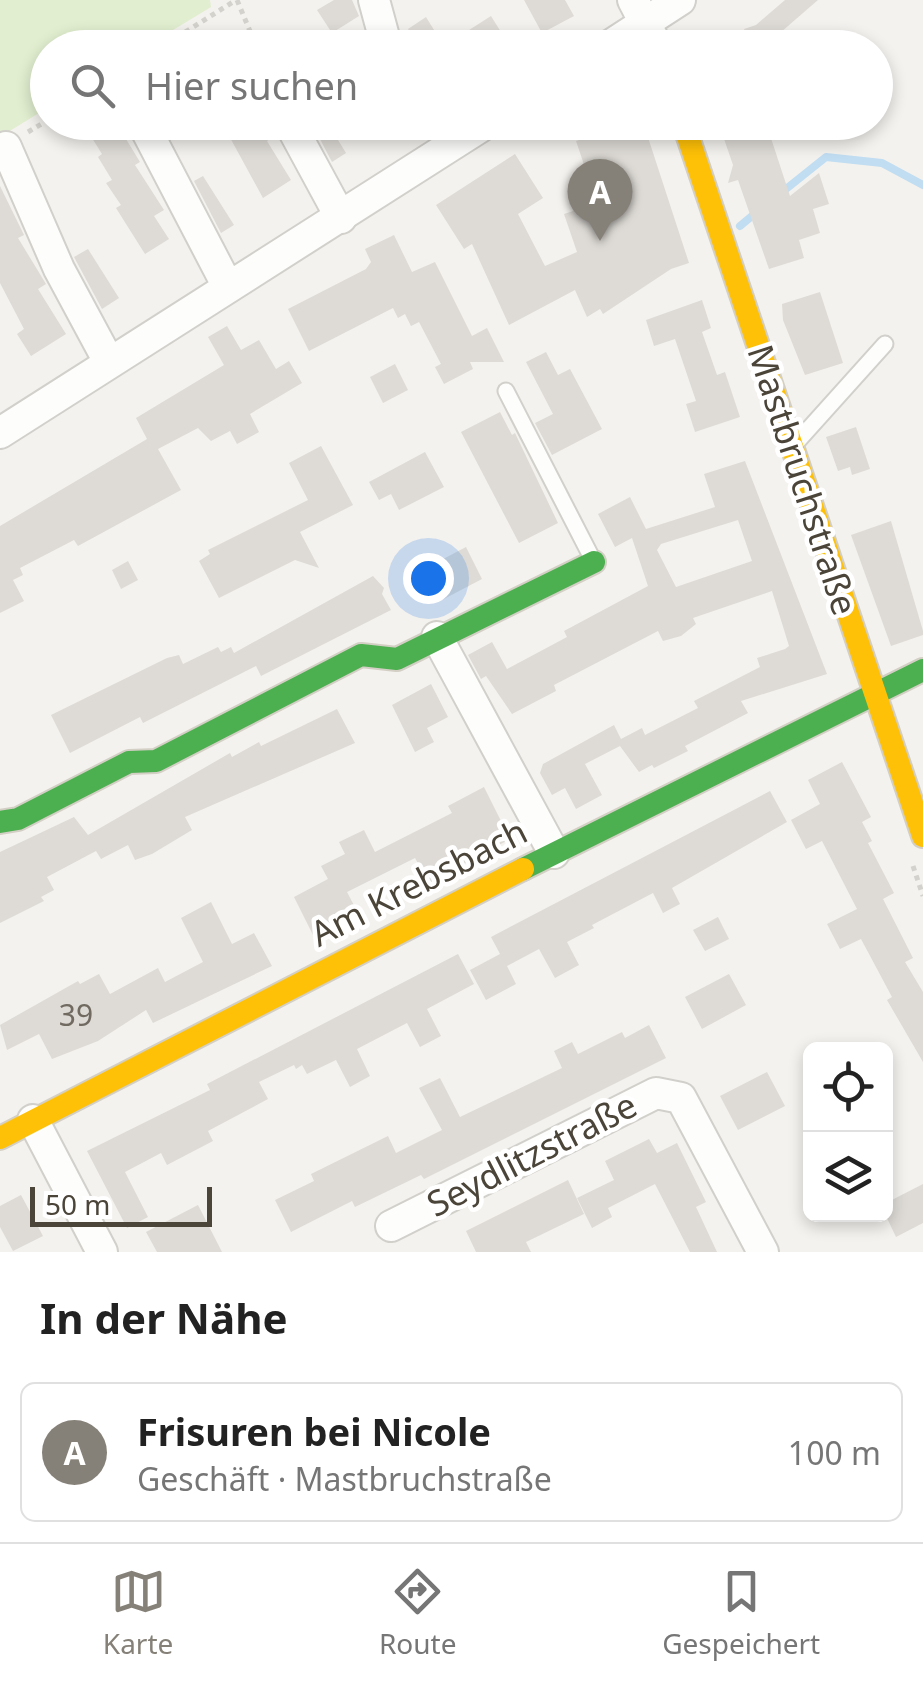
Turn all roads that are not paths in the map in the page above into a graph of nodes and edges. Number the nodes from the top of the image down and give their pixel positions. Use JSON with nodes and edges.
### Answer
{"nodes":[{"id":1,"x":374,"y":0,"type":"edge"},
{"id":2,"x":680,"y":0,"type":"edge"},
{"id":3,"x":645,"y":23,"type":"edge"},
{"id":4,"x":382,"y":30,"type":"edge"},
{"id":5,"x":151,"y":140,"type":"edge"},
{"id":6,"x":299,"y":140,"type":"edge"},
{"id":7,"x":432,"y":140,"type":"edge"},
{"id":8,"x":689,"y":140,"type":"edge"},
{"id":9,"x":6,"y":147,"type":"dead end"},
{"id":10,"x":340,"y":218,"type":"junction"},
{"id":11,"x":228,"y":287,"type":"junction"},
{"id":12,"x":884,"y":344,"type":"dead end"},
{"id":13,"x":110,"y":362,"type":"junction"},
{"id":14,"x":506,"y":391,"type":"dead end"},
{"id":15,"x":0,"y":433,"type":"edge"},
{"id":16,"x":793,"y":446,"type":"junction"},
{"id":17,"x":594,"y":562,"type":"joint"},
{"id":18,"x":438,"y":637,"type":"junction"},
{"id":19,"x":923,"y":670,"type":"edge"},
{"id":20,"x":873,"y":694,"type":"junction"},
{"id":21,"x":0,"y":822,"type":"edge"},
{"id":22,"x":923,"y":836,"type":"edge"},
{"id":23,"x":554,"y":853,"type":"junction"},
{"id":24,"x":33,"y":1120,"type":"junction"},
{"id":25,"x":0,"y":1138,"type":"edge"},
{"id":26,"x":390,"y":1226,"type":"dead end"},
{"id":27,"x":102,"y":1252,"type":"edge"},
{"id":28,"x":762,"y":1252,"type":"edge"}],
"edges":[{"from":1,"to":4,"type":"street"},
{"from":2,"to":3,"type":"street"},
{"from":5,"to":11,"type":"street"},
{"from":6,"to":10,"type":"street"},
{"from":7,"to":10,"type":"street"},
{"from":8,"to":16,"type":"street","name":"Mastbruchstraße"},
{"from":9,"to":13,"type":"street"},
{"from":10,"to":11,"type":"street"},
{"from":11,"to":13,"type":"street"},
{"from":12,"to":16,"type":"lane"},
{"from":13,"to":15,"type":"street"},
{"from":14,"to":17,"type":"lane"},
{"from":16,"to":20,"type":"street","name":"Mastbruchstraße"},
{"from":17,"to":18,"type":"street"},
{"from":18,"to":21,"type":"street"},
{"from":18,"to":23,"type":"street"},
{"from":19,"to":20,"type":"street","name":"Am Krebsbach"},
{"from":20,"to":22,"type":"street","name":"Mastbruchstraße"},
{"from":20,"to":23,"type":"street","name":"Am Krebsbach"},
{"from":23,"to":24,"type":"street","name":"Am Krebsbach"},
{"from":24,"to":25,"type":"street","name":"Am Krebsbach"},
{"from":24,"to":27,"type":"street"},
{"from":26,"to":28,"type":"street","name":"Seydlitzstraße"}]}
